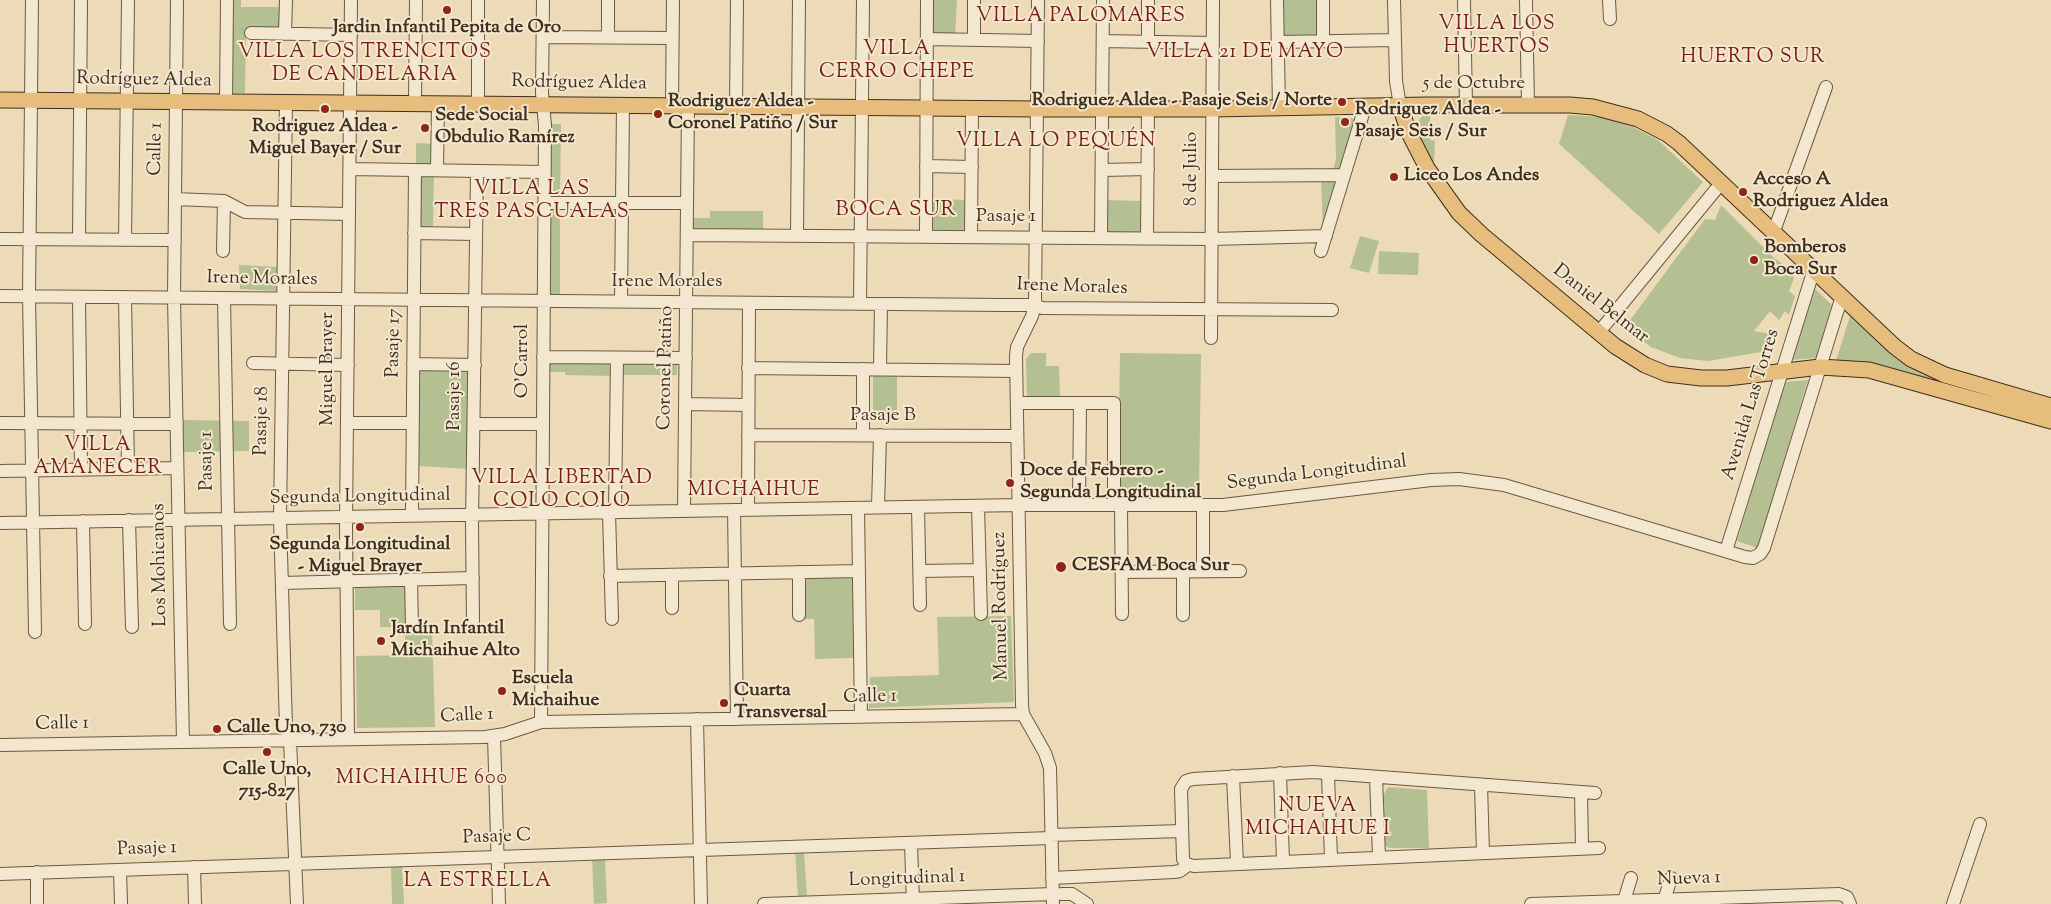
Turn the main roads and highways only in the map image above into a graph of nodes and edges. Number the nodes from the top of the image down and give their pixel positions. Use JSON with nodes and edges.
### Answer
{"nodes":[{"id":1,"x":0,"y":100,"type":"edge"},
{"id":2,"x":1427,"y":105,"type":"junction"},
{"id":3,"x":1400,"y":106,"type":"junction"},
{"id":4,"x":1037,"y":109,"type":"joint"},
{"id":5,"x":1409,"y":133,"type":"junction"},
{"id":6,"x":2051,"y":406,"type":"edge"},
{"id":7,"x":2051,"y":421,"type":"edge"}],
"edges":[{"from":1,"to":4,"type":"main road","name":"Rodríguez Aldea"},
{"from":2,"to":3,"type":"main road","name":"5 de Octubre"},
{"from":2,"to":5,"type":"main road"},
{"from":2,"to":6,"type":"main road","name":"5 de Octubre"},
{"from":3,"to":4,"type":"main road","name":"5 de Octubre"},
{"from":3,"to":5,"type":"main road","name":"Daniel Belmar"},
{"from":5,"to":7,"type":"main road","name":"Daniel Belmar"}]}
